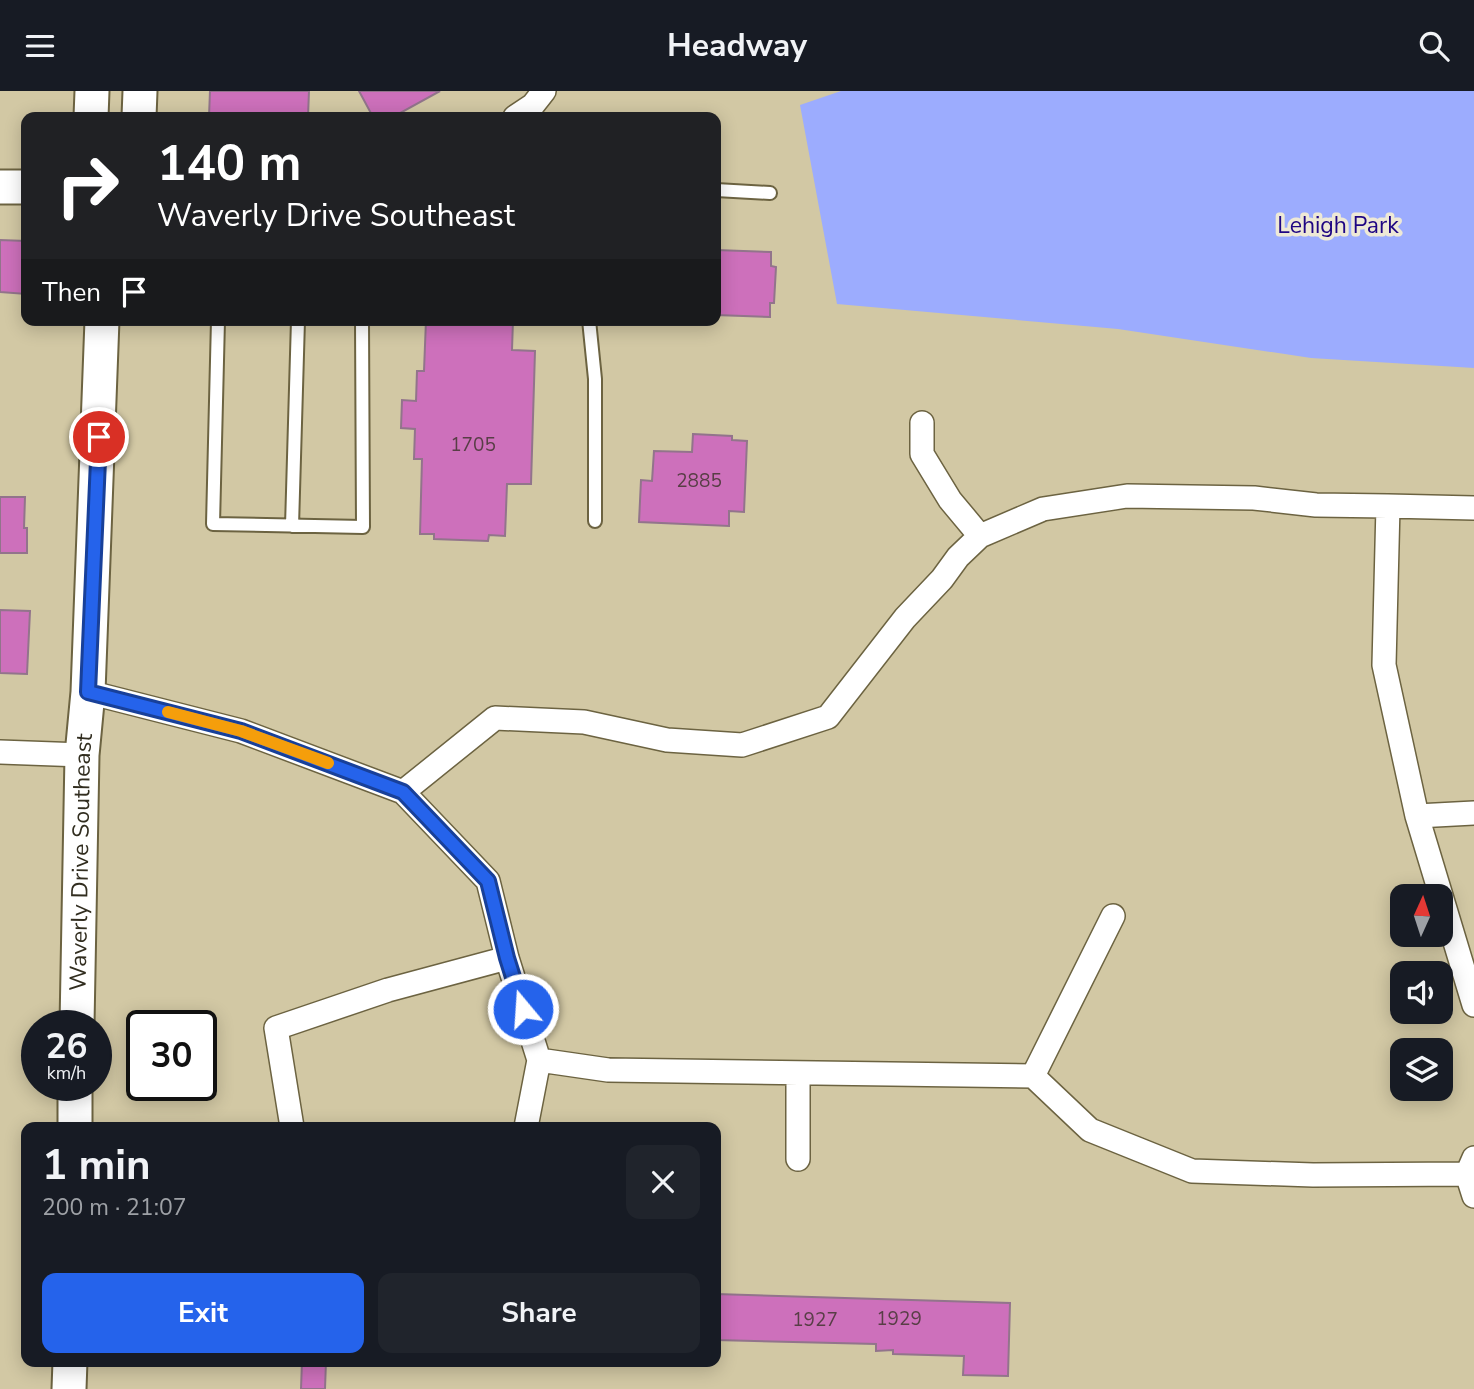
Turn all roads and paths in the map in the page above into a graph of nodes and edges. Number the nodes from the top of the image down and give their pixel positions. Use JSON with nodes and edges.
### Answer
{"nodes":[{"id":1,"x":92,"y":91,"type":"edge"},
{"id":2,"x":140,"y":91,"type":"edge"},
{"id":3,"x":91,"y":112,"type":"edge"},
{"id":4,"x":139,"y":112,"type":"edge"},
{"id":5,"x":0,"y":187,"type":"edge"},
{"id":6,"x":21,"y":187,"type":"edge"},
{"id":7,"x":721,"y":190,"type":"edge"},
{"id":8,"x":770,"y":193,"type":"dead end"},
{"id":9,"x":102,"y":326,"type":"edge"},
{"id":10,"x":218,"y":326,"type":"edge"},
{"id":11,"x":298,"y":326,"type":"edge"},
{"id":12,"x":362,"y":326,"type":"edge"},
{"id":13,"x":590,"y":326,"type":"edge"},
{"id":14,"x":922,"y":423,"type":"dead end"},
{"id":15,"x":1388,"y":506,"type":"junction"},
{"id":16,"x":1474,"y":508,"type":"edge"},
{"id":17,"x":595,"y":521,"type":"dead end"},
{"id":18,"x":292,"y":526,"type":"junction"},
{"id":19,"x":980,"y":536,"type":"junction"},
{"id":20,"x":88,"y":692,"type":"junction"},
{"id":21,"x":0,"y":752,"type":"edge"},
{"id":22,"x":82,"y":755,"type":"junction"},
{"id":23,"x":403,"y":792,"type":"junction"},
{"id":24,"x":1474,"y":813,"type":"edge"},
{"id":25,"x":1417,"y":817,"type":"junction"},
{"id":26,"x":1113,"y":916,"type":"dead end"},
{"id":27,"x":507,"y":958,"type":"junction"},
{"id":28,"x":1474,"y":1005,"type":"edge"},
{"id":29,"x":77,"y":1010,"type":"edge"},
{"id":30,"x":540,"y":1060,"type":"junction"},
{"id":31,"x":798,"y":1073,"type":"junction"},
{"id":32,"x":1032,"y":1076,"type":"junction"},
{"id":33,"x":75,"y":1101,"type":"edge"},
{"id":34,"x":75,"y":1122,"type":"edge"},
{"id":35,"x":291,"y":1122,"type":"edge"},
{"id":36,"x":527,"y":1122,"type":"edge"},
{"id":37,"x":798,"y":1159,"type":"dead end"},
{"id":38,"x":1472,"y":1176,"type":"edge"},
{"id":39,"x":70,"y":1367,"type":"edge"},
{"id":40,"x":69,"y":1389,"type":"edge"}],
"edges":[{"from":1,"to":3,"type":"main road"},
{"from":2,"to":4,"type":"main road"},
{"from":5,"to":6,"type":"main road"},
{"from":7,"to":8,"type":"lane"},
{"from":9,"to":20,"type":"main road","name":"Waverly Drive Southeast"},
{"from":10,"to":18,"type":"lane"},
{"from":11,"to":18,"type":"lane"},
{"from":12,"to":18,"type":"lane"},
{"from":13,"to":17,"type":"lane"},
{"from":14,"to":19,"type":"street"},
{"from":15,"to":16,"type":"street"},
{"from":15,"to":19,"type":"street"},
{"from":15,"to":25,"type":"street"},
{"from":19,"to":23,"type":"street"},
{"from":20,"to":22,"type":"main road","name":"Waverly Drive Southeast"},
{"from":20,"to":23,"type":"street"},
{"from":21,"to":22,"type":"street"},
{"from":22,"to":29,"type":"main road","name":"Waverly Drive Southeast"},
{"from":23,"to":27,"type":"street"},
{"from":24,"to":25,"type":"street"},
{"from":25,"to":28,"type":"street"},
{"from":26,"to":32,"type":"street"},
{"from":27,"to":30,"type":"street"},
{"from":27,"to":35,"type":"street"},
{"from":30,"to":31,"type":"street"},
{"from":30,"to":36,"type":"street"},
{"from":31,"to":32,"type":"street"},
{"from":31,"to":37,"type":"street"},
{"from":32,"to":38,"type":"street"},
{"from":33,"to":34,"type":"main road"},
{"from":39,"to":40,"type":"main road"}]}
